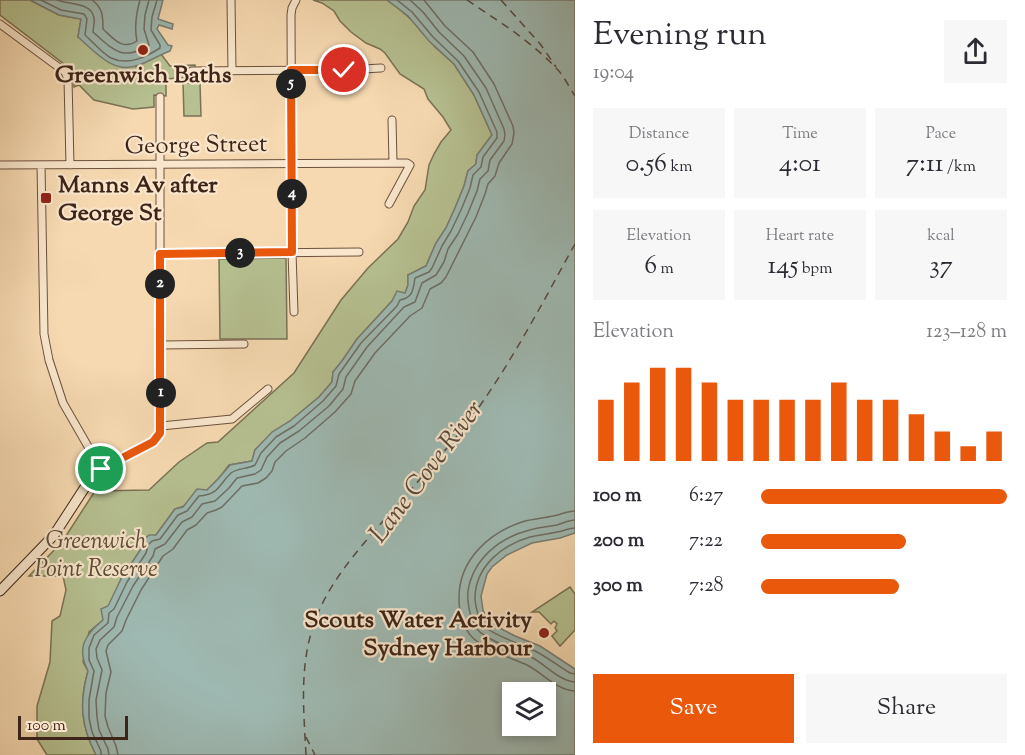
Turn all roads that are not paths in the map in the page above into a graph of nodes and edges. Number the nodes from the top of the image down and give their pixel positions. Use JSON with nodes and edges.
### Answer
{"nodes":[{"id":1,"x":231,"y":0,"type":"edge"},
{"id":2,"x":296,"y":0,"type":"edge"},
{"id":3,"x":0,"y":24,"type":"edge"},
{"id":4,"x":381,"y":68,"type":"dead end"},
{"id":5,"x":232,"y":70,"type":"junction"},
{"id":6,"x":291,"y":70,"type":"junction"},
{"id":7,"x":192,"y":71,"type":"dead end"},
{"id":8,"x":160,"y":97,"type":"dead end"},
{"id":9,"x":392,"y":120,"type":"dead end"},
{"id":10,"x":292,"y":162,"type":"junction"},
{"id":11,"x":393,"y":162,"type":"junction"},
{"id":12,"x":160,"y":164,"type":"junction"},
{"id":13,"x":0,"y":165,"type":"edge"},
{"id":14,"x":41,"y":165,"type":"junction"},
{"id":15,"x":70,"y":165,"type":"junction"},
{"id":16,"x":389,"y":204,"type":"dead end"},
{"id":17,"x":292,"y":252,"type":"junction"},
{"id":18,"x":359,"y":252,"type":"dead end"},
{"id":19,"x":160,"y":254,"type":"junction"},
{"id":20,"x":294,"y":312,"type":"dead end"},
{"id":21,"x":244,"y":344,"type":"dead end"},
{"id":22,"x":161,"y":345,"type":"junction"},
{"id":23,"x":268,"y":389,"type":"dead end"},
{"id":24,"x":160,"y":426,"type":"junction"},
{"id":25,"x":101,"y":469,"type":"junction"},
{"id":26,"x":0,"y":591,"type":"edge"}],
"edges":[{"from":1,"to":5,"type":"street"},
{"from":2,"to":6,"type":"street"},
{"from":3,"to":15,"type":"street"},
{"from":4,"to":6,"type":"street"},
{"from":5,"to":6,"type":"street"},
{"from":5,"to":7,"type":"street"},
{"from":6,"to":10,"type":"street"},
{"from":8,"to":12,"type":"street"},
{"from":9,"to":11,"type":"street"},
{"from":10,"to":11,"type":"street","name":"George Street"},
{"from":10,"to":12,"type":"street","name":"George Street"},
{"from":10,"to":17,"type":"street"},
{"from":11,"to":16,"type":"street"},
{"from":12,"to":15,"type":"street","name":"George Street"},
{"from":12,"to":19,"type":"street"},
{"from":13,"to":14,"type":"street","name":"George Street"},
{"from":14,"to":15,"type":"street","name":"George Street"},
{"from":14,"to":25,"type":"street"},
{"from":17,"to":18,"type":"street"},
{"from":17,"to":19,"type":"street"},
{"from":17,"to":20,"type":"street"},
{"from":19,"to":22,"type":"street"},
{"from":21,"to":22,"type":"street"},
{"from":22,"to":24,"type":"street"},
{"from":23,"to":24,"type":"street"},
{"from":24,"to":25,"type":"street"},
{"from":25,"to":26,"type":"street"}]}
